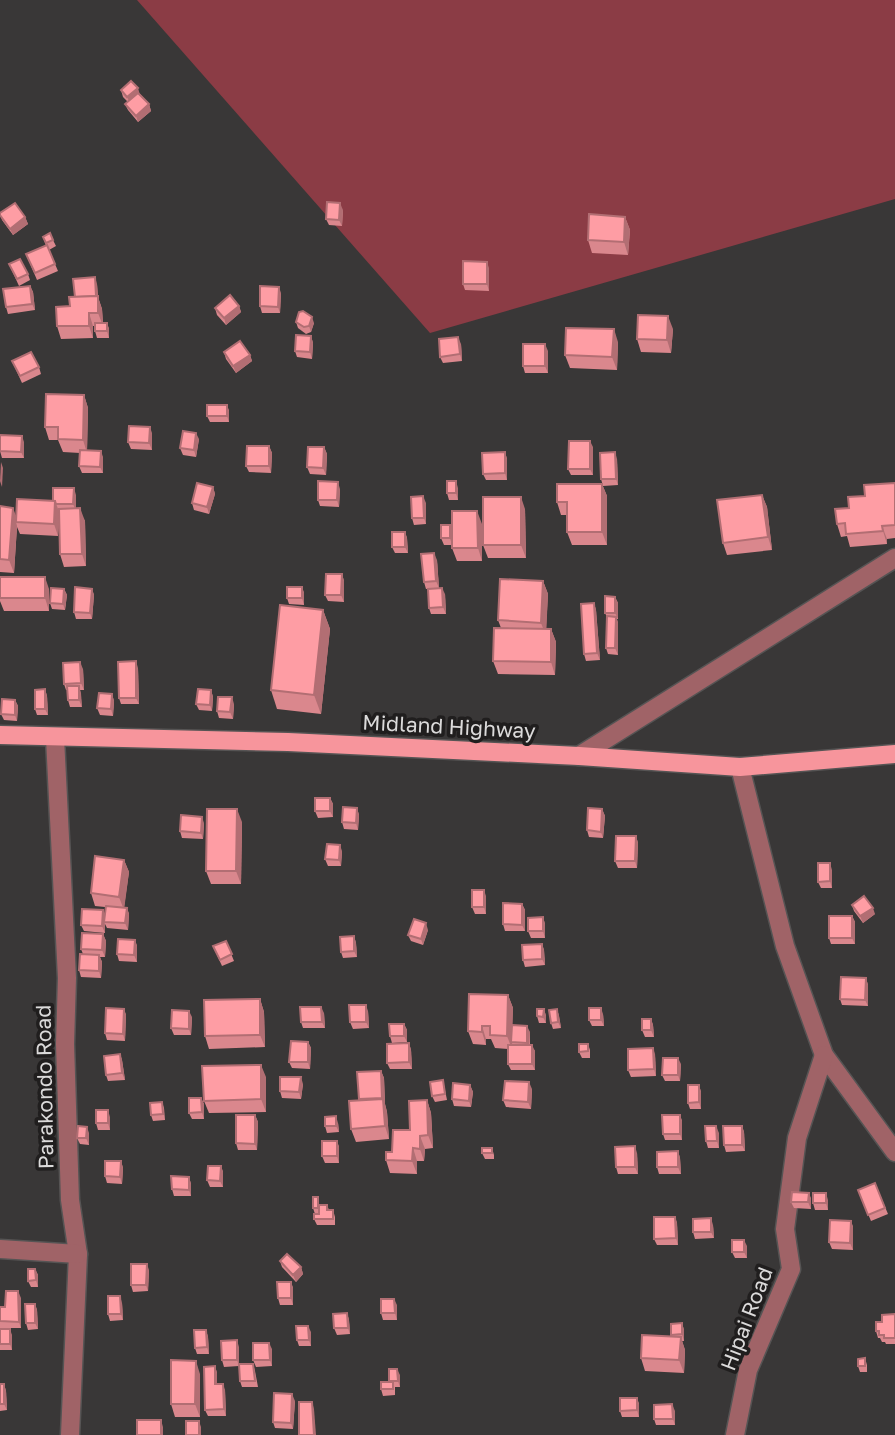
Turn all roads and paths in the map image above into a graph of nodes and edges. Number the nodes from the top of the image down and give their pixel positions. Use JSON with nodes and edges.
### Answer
{"nodes":[{"id":1,"x":895,"y":558,"type":"edge"},
{"id":2,"x":0,"y":735,"type":"edge"},
{"id":3,"x":55,"y":738,"type":"junction"},
{"id":4,"x":895,"y":754,"type":"edge"},
{"id":5,"x":579,"y":756,"type":"junction"},
{"id":6,"x":740,"y":766,"type":"junction"},
{"id":7,"x":824,"y":1055,"type":"junction"},
{"id":8,"x":895,"y":1152,"type":"edge"},
{"id":9,"x":0,"y":1249,"type":"edge"},
{"id":10,"x":78,"y":1254,"type":"junction"},
{"id":11,"x":70,"y":1435,"type":"edge"},
{"id":12,"x":735,"y":1435,"type":"edge"}],
"edges":[{"from":1,"to":5,"type":"street"},
{"from":2,"to":3,"type":"main road","name":"Midland Highway"},
{"from":3,"to":5,"type":"main road","name":"Midland Highway"},
{"from":3,"to":10,"type":"street","name":"Parakondo Road"},
{"from":4,"to":6,"type":"main road","name":"Midland Highway"},
{"from":5,"to":6,"type":"main road","name":"Midland Highway"},
{"from":6,"to":7,"type":"street"},
{"from":7,"to":8,"type":"street"},
{"from":7,"to":12,"type":"street","name":"Hipai Road"},
{"from":9,"to":10,"type":"street"},
{"from":10,"to":11,"type":"street","name":"Parakondo Road"}]}
